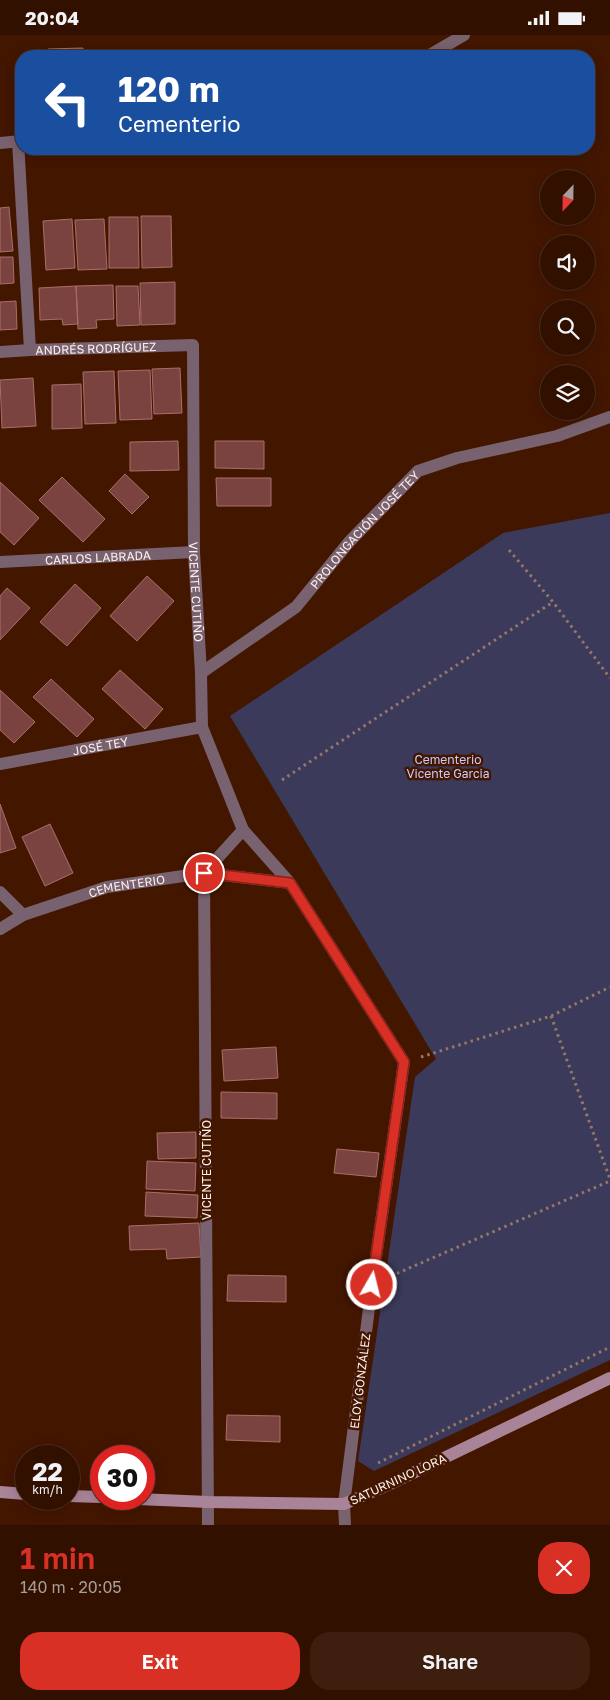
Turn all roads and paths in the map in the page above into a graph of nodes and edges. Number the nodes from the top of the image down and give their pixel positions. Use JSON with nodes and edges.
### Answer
{"nodes":[{"id":1,"x":464,"y":35,"type":"edge"},
{"id":2,"x":438,"y":50,"type":"edge"},
{"id":3,"x":15,"y":141,"type":"edge"},
{"id":4,"x":0,"y":143,"type":"edge"},
{"id":5,"x":20,"y":155,"type":"edge"},
{"id":6,"x":193,"y":345,"type":"joint"},
{"id":7,"x":30,"y":350,"type":"junction"},
{"id":8,"x":0,"y":352,"type":"edge"},
{"id":9,"x":610,"y":417,"type":"edge"},
{"id":10,"x":509,"y":550,"type":"dead end"},
{"id":11,"x":194,"y":552,"type":"junction"},
{"id":12,"x":0,"y":562,"type":"edge"},
{"id":13,"x":553,"y":603,"type":"junction"},
{"id":14,"x":202,"y":673,"type":"junction"},
{"id":15,"x":610,"y":678,"type":"edge"},
{"id":16,"x":202,"y":727,"type":"junction"},
{"id":17,"x":0,"y":764,"type":"edge"},
{"id":18,"x":282,"y":780,"type":"dead end"},
{"id":19,"x":243,"y":829,"type":"junction"},
{"id":20,"x":204,"y":873,"type":"junction"},
{"id":21,"x":290,"y":883,"type":"junction"},
{"id":22,"x":0,"y":892,"type":"edge"},
{"id":23,"x":23,"y":915,"type":"junction"},
{"id":24,"x":0,"y":929,"type":"edge"},
{"id":25,"x":610,"y":987,"type":"edge"},
{"id":26,"x":550,"y":1016,"type":"junction"},
{"id":27,"x":404,"y":1062,"type":"junction"},
{"id":28,"x":610,"y":1180,"type":"edge"},
{"id":29,"x":372,"y":1285,"type":"junction"},
{"id":30,"x":610,"y":1347,"type":"edge"},
{"id":31,"x":610,"y":1378,"type":"edge"},
{"id":32,"x":378,"y":1463,"type":"dead end"},
{"id":33,"x":0,"y":1492,"type":"edge"},
{"id":34,"x":15,"y":1493,"type":"edge"},
{"id":35,"x":155,"y":1500,"type":"edge"},
{"id":36,"x":208,"y":1502,"type":"junction"},
{"id":37,"x":344,"y":1504,"type":"junction"},
{"id":38,"x":208,"y":1525,"type":"edge"},
{"id":39,"x":345,"y":1525,"type":"edge"}],
"edges":[{"from":1,"to":2,"type":"street"},
{"from":3,"to":4,"type":"street"},
{"from":5,"to":7,"type":"street"},
{"from":6,"to":7,"type":"street","name":"ANDRÉS RODRÍGUEZ"},
{"from":6,"to":11,"type":"street","name":"VICENTE CUTIÑO"},
{"from":7,"to":8,"type":"street","name":"ANDRÉS RODRÍGUEZ"},
{"from":9,"to":14,"type":"street","name":"PROLONGACIÓN JOSÉ TEY"},
{"from":10,"to":13,"type":"path"},
{"from":11,"to":12,"type":"street","name":"CARLOS LABRADA"},
{"from":11,"to":14,"type":"street","name":"VICENTE CUTIÑO"},
{"from":13,"to":15,"type":"path"},
{"from":13,"to":18,"type":"path"},
{"from":14,"to":16,"type":"street","name":"VICENTE CUTIÑO"},
{"from":16,"to":17,"type":"street","name":"JOSÉ TEY"},
{"from":16,"to":19,"type":"street","name":"VICENTE CUTIÑO"},
{"from":19,"to":20,"type":"street"},
{"from":19,"to":21,"type":"street","name":"VICENTE CUTIÑO"},
{"from":20,"to":21,"type":"street","name":"CEMENTERIO"},
{"from":20,"to":23,"type":"street","name":"CEMENTERIO"},
{"from":20,"to":36,"type":"street","name":"VICENTE CUTIÑO"},
{"from":21,"to":27,"type":"street"},
{"from":22,"to":23,"type":"street"},
{"from":23,"to":24,"type":"street","name":"CEMENTERIO"},
{"from":25,"to":26,"type":"path"},
{"from":26,"to":27,"type":"path"},
{"from":26,"to":28,"type":"path"},
{"from":27,"to":29,"type":"street","name":"ELOY GONZÁLEZ"},
{"from":28,"to":29,"type":"path"},
{"from":29,"to":37,"type":"street","name":"ELOY GONZÁLEZ"},
{"from":30,"to":32,"type":"path"},
{"from":31,"to":37,"type":"street","name":"SATURNINO LORA"},
{"from":33,"to":34,"type":"street"},
{"from":35,"to":36,"type":"street","name":"SATURNINO LORA"},
{"from":36,"to":37,"type":"street","name":"SATURNINO LORA"},
{"from":36,"to":38,"type":"street","name":"VICENTE CUTIÑO"},
{"from":37,"to":39,"type":"street","name":"ELOY GONZÁLEZ"}]}
